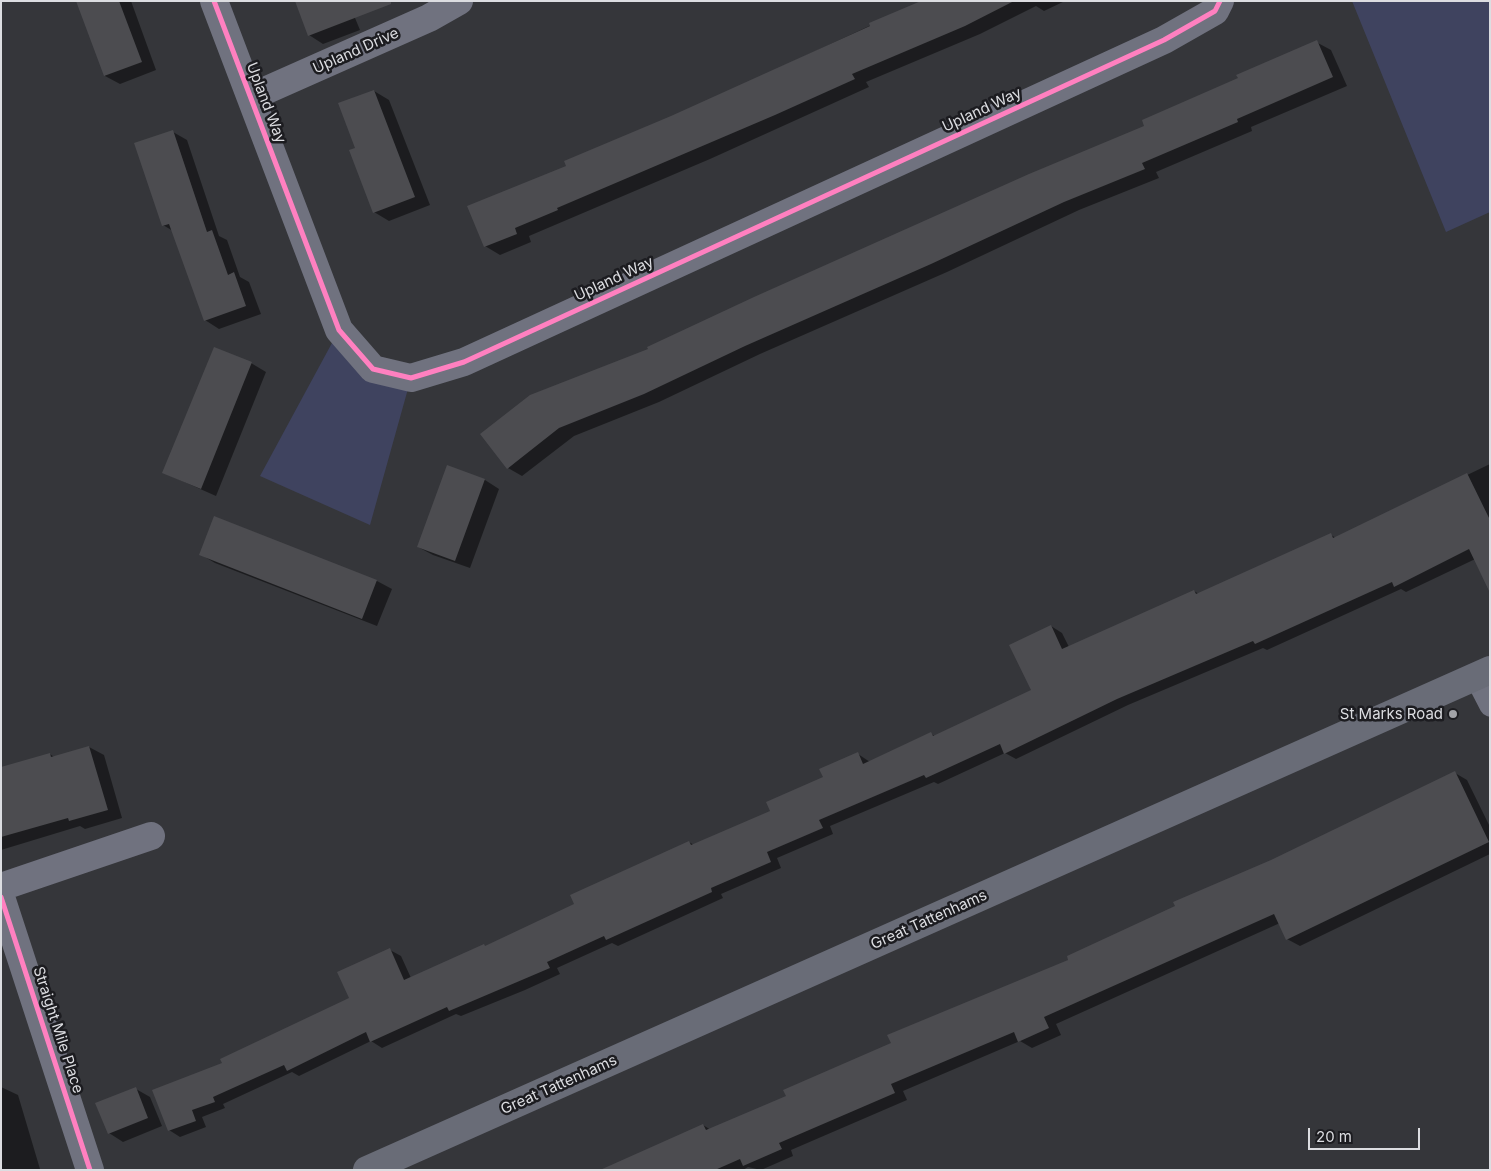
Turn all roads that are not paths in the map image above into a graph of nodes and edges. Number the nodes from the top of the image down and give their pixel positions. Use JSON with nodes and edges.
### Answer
{"nodes":[{"id":1,"x":214,"y":1,"type":"edge"},
{"id":2,"x":459,"y":1,"type":"edge"},
{"id":3,"x":1220,"y":1,"type":"edge"},
{"id":4,"x":251,"y":97,"type":"junction"},
{"id":5,"x":1483,"y":673,"type":"edge"},
{"id":6,"x":1490,"y":706,"type":"edge"},
{"id":7,"x":151,"y":836,"type":"dead end"},
{"id":8,"x":1,"y":887,"type":"edge"},
{"id":9,"x":1,"y":897,"type":"edge"},
{"id":10,"x":90,"y":1170,"type":"edge"},
{"id":11,"x":367,"y":1170,"type":"edge"}],
"edges":[{"from":1,"to":4,"type":"street","name":"Upland Way"},
{"from":2,"to":4,"type":"street","name":"Upland Drive"},
{"from":3,"to":4,"type":"street","name":"Upland Way"},
{"from":5,"to":6,"type":"lane"},
{"from":5,"to":11,"type":"main road","name":"Great Tattenhams"},
{"from":7,"to":8,"type":"street"},
{"from":9,"to":10,"type":"street","name":"Straight Mile Place"}]}
